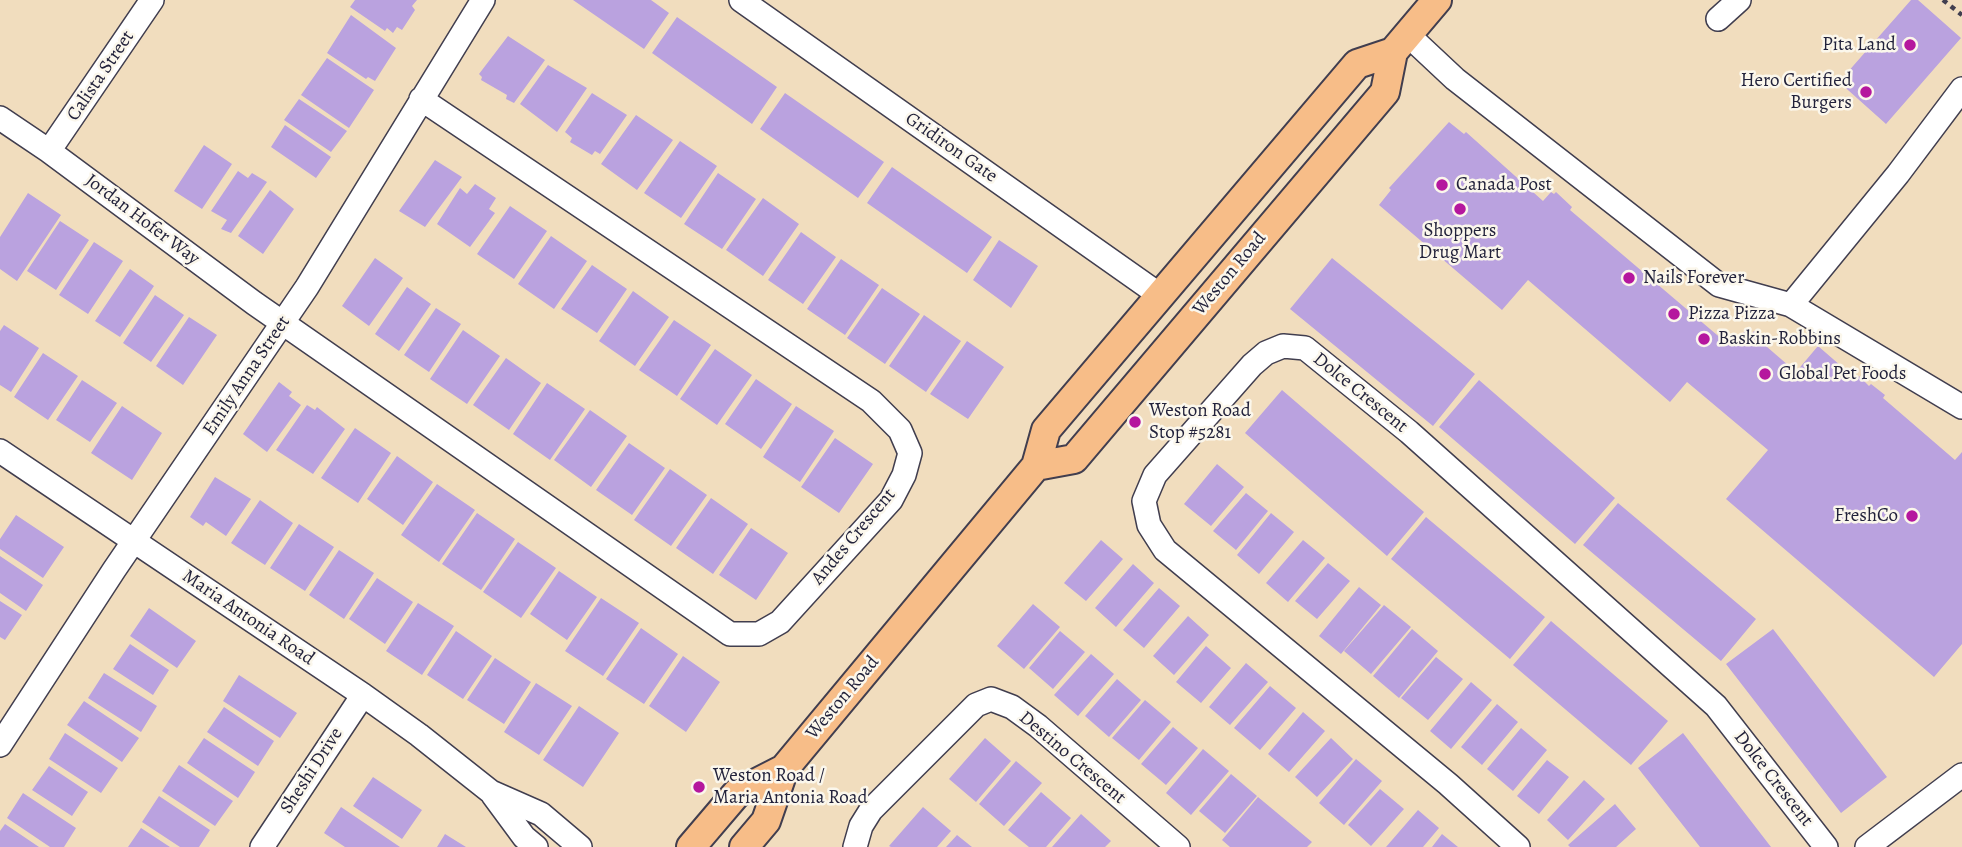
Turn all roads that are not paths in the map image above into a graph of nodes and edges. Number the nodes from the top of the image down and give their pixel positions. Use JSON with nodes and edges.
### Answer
{"nodes":[{"id":1,"x":152,"y":0,"type":"edge"},
{"id":2,"x":483,"y":0,"type":"edge"},
{"id":3,"x":741,"y":0,"type":"edge"},
{"id":4,"x":1437,"y":0,"type":"edge"},
{"id":5,"x":1739,"y":0,"type":"edge"},
{"id":6,"x":1718,"y":19,"type":"dead end"},
{"id":7,"x":1400,"y":43,"type":"junction"},
{"id":8,"x":1962,"y":89,"type":"edge"},
{"id":9,"x":421,"y":99,"type":"junction"},
{"id":10,"x":0,"y":118,"type":"edge"},
{"id":11,"x":49,"y":151,"type":"junction"},
{"id":12,"x":1161,"y":296,"type":"junction"},
{"id":13,"x":1791,"y":305,"type":"junction"},
{"id":14,"x":283,"y":323,"type":"junction"},
{"id":15,"x":1962,"y":407,"type":"edge"},
{"id":16,"x":0,"y":451,"type":"edge"},
{"id":17,"x":1036,"y":466,"type":"junction"},
{"id":18,"x":134,"y":541,"type":"junction"},
{"id":19,"x":363,"y":695,"type":"junction"},
{"id":20,"x":0,"y":745,"type":"edge"},
{"id":21,"x":784,"y":769,"type":"junction"},
{"id":22,"x":1962,"y":775,"type":"edge"},
{"id":23,"x":491,"y":792,"type":"junction"},
{"id":24,"x":262,"y":847,"type":"edge"},
{"id":25,"x":536,"y":847,"type":"edge"},
{"id":26,"x":580,"y":847,"type":"edge"},
{"id":27,"x":691,"y":847,"type":"edge"},
{"id":28,"x":744,"y":847,"type":"edge"},
{"id":29,"x":855,"y":847,"type":"edge"},
{"id":30,"x":1178,"y":847,"type":"edge"},
{"id":31,"x":1518,"y":847,"type":"edge"},
{"id":32,"x":1826,"y":847,"type":"edge"},
{"id":33,"x":1867,"y":847,"type":"edge"}],
"edges":[{"from":1,"to":11,"type":"street","name":"Calista Street"},
{"from":2,"to":9,"type":"street","name":"Emily Anna Street"},
{"from":3,"to":12,"type":"street","name":"Gridiron Gate"},
{"from":4,"to":7,"type":"main road","name":"Weston Road"},
{"from":5,"to":6,"type":"street"},
{"from":7,"to":12,"type":"main road","name":"Weston Road"},
{"from":7,"to":13,"type":"street"},
{"from":7,"to":17,"type":"main road","name":"Weston Road"},
{"from":8,"to":13,"type":"street"},
{"from":9,"to":14,"type":"street","name":"Emily Anna Street"},
{"from":9,"to":14,"type":"street","name":"Andes Crescent"},
{"from":10,"to":11,"type":"street","name":"Jordan Hofer Way"},
{"from":11,"to":14,"type":"street","name":"Jordan Hofer Way"},
{"from":12,"to":17,"type":"main road","name":"Weston Road"},
{"from":13,"to":15,"type":"street"},
{"from":14,"to":18,"type":"street","name":"Emily Anna Street"},
{"from":16,"to":18,"type":"street","name":"Maria Antonia Road"},
{"from":17,"to":21,"type":"main road","name":"Weston Road"},
{"from":18,"to":19,"type":"street","name":"Maria Antonia Road"},
{"from":18,"to":20,"type":"street","name":"Emily Anna Street"},
{"from":19,"to":23,"type":"street","name":"Maria Antonia Road"},
{"from":19,"to":24,"type":"street","name":"Sheshi Drive"},
{"from":21,"to":27,"type":"main road","name":"Weston Road"},
{"from":21,"to":28,"type":"main road","name":"Weston Road"},
{"from":22,"to":33,"type":"street"},
{"from":23,"to":25,"type":"street","name":"Maria Antonia Road"},
{"from":23,"to":26,"type":"street","name":"Maria Antonia Road"},
{"from":29,"to":30,"type":"street","name":"Destino Crescent"},
{"from":31,"to":32,"type":"street","name":"Dolce Crescent"}]}
